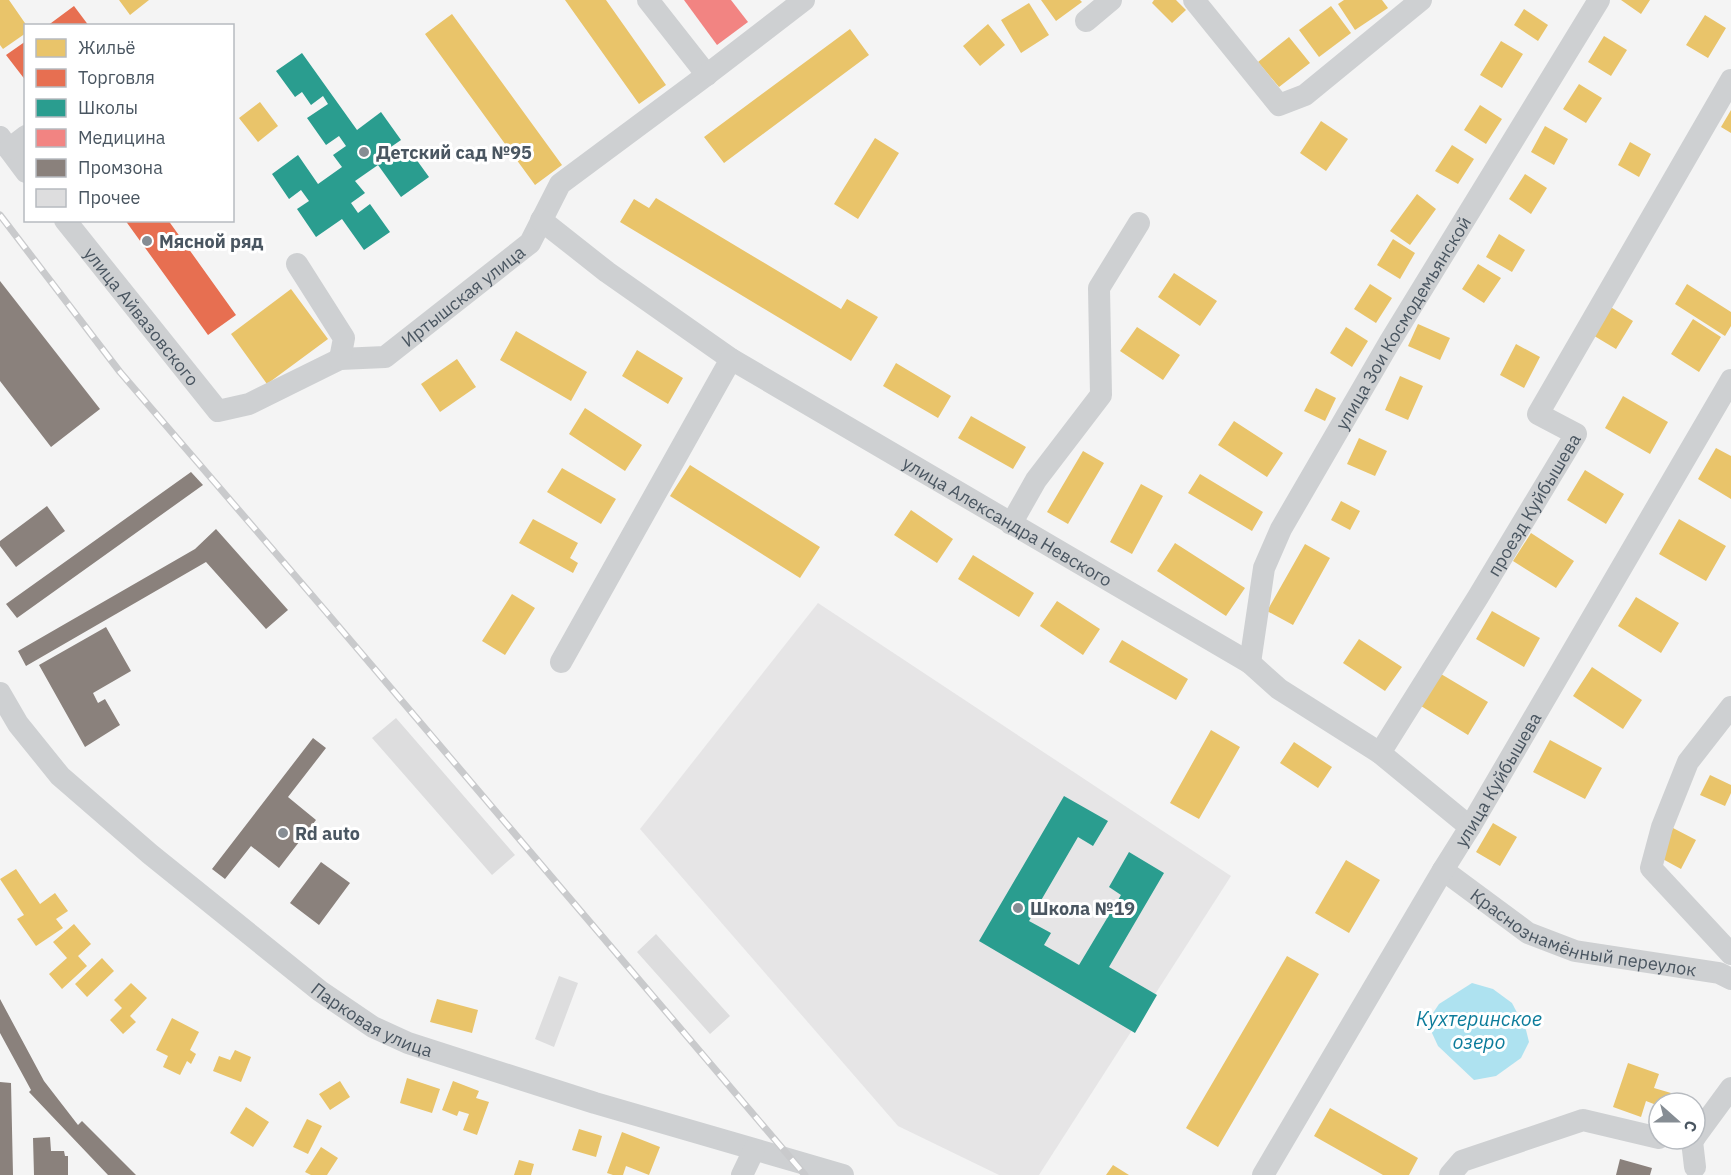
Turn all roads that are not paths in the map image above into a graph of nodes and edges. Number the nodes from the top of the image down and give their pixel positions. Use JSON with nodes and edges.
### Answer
{"nodes":[{"id":1,"x":648,"y":0,"type":"edge"},
{"id":2,"x":804,"y":0,"type":"edge"},
{"id":3,"x":1111,"y":0,"type":"edge"},
{"id":4,"x":1194,"y":0,"type":"edge"},
{"id":5,"x":1421,"y":0,"type":"edge"},
{"id":6,"x":1599,"y":0,"type":"edge"},
{"id":7,"x":1086,"y":21,"type":"dead end"},
{"id":8,"x":707,"y":75,"type":"junction"},
{"id":9,"x":1731,"y":80,"type":"edge"},
{"id":10,"x":11,"y":141,"type":"edge"},
{"id":11,"x":24,"y":168,"type":"edge"},
{"id":12,"x":541,"y":220,"type":"junction"},
{"id":13,"x":66,"y":222,"type":"edge"},
{"id":14,"x":1139,"y":223,"type":"dead end"},
{"id":15,"x":297,"y":264,"type":"dead end"},
{"id":16,"x":731,"y":359,"type":"junction"},
{"id":17,"x":340,"y":360,"type":"junction"},
{"id":18,"x":1731,"y":380,"type":"edge"},
{"id":19,"x":218,"y":411,"type":"joint"},
{"id":20,"x":1011,"y":524,"type":"junction"},
{"id":21,"x":561,"y":662,"type":"dead end"},
{"id":22,"x":1250,"y":663,"type":"junction"},
{"id":23,"x":0,"y":693,"type":"edge"},
{"id":24,"x":1731,"y":707,"type":"edge"},
{"id":25,"x":1380,"y":753,"type":"junction"},
{"id":26,"x":1470,"y":827,"type":"junction"},
{"id":27,"x":1443,"y":870,"type":"junction"},
{"id":28,"x":1731,"y":954,"type":"edge"},
{"id":29,"x":1731,"y":979,"type":"edge"},
{"id":30,"x":1731,"y":1088,"type":"edge"},
{"id":31,"x":1707,"y":1121,"type":"edge"},
{"id":32,"x":1647,"y":1135,"type":"edge"},
{"id":33,"x":754,"y":1150,"type":"junction"},
{"id":34,"x":1694,"y":1151,"type":"edge"},
{"id":35,"x":1695,"y":1167,"type":"dead end"},
{"id":36,"x":742,"y":1175,"type":"edge"},
{"id":37,"x":843,"y":1175,"type":"edge"},
{"id":38,"x":1263,"y":1175,"type":"edge"},
{"id":39,"x":1450,"y":1175,"type":"edge"}],
"edges":[{"from":1,"to":8,"type":"street"},
{"from":2,"to":8,"type":"street","name":"Иртышская улица"},
{"from":3,"to":7,"type":"street"},
{"from":4,"to":5,"type":"street"},
{"from":6,"to":22,"type":"street","name":"улица Зои Космодемьянской"},
{"from":8,"to":12,"type":"street","name":"Иртышская улица"},
{"from":9,"to":25,"type":"street","name":"проезд Куйбышева"},
{"from":10,"to":11,"type":"street"},
{"from":12,"to":16,"type":"street","name":"улица Александра Невского"},
{"from":12,"to":17,"type":"street","name":"Иртышская улица"},
{"from":13,"to":19,"type":"street","name":"улица Айвазовского"},
{"from":14,"to":20,"type":"street"},
{"from":15,"to":17,"type":"street"},
{"from":16,"to":20,"type":"street","name":"улица Александра Невского"},
{"from":16,"to":21,"type":"street"},
{"from":17,"to":19,"type":"street","name":"Иртышская улица"},
{"from":18,"to":26,"type":"street","name":"улица Куйбышева"},
{"from":20,"to":22,"type":"street","name":"улица Александра Невского"},
{"from":22,"to":25,"type":"street","name":"улица Александра Невского"},
{"from":23,"to":33,"type":"street","name":"Парковая улица"},
{"from":24,"to":28,"type":"street"},
{"from":25,"to":26,"type":"street","name":"улица Александра Невского"},
{"from":26,"to":27,"type":"street","name":"улица Куйбышева"},
{"from":27,"to":29,"type":"street","name":"Краснознамённый переулок"},
{"from":27,"to":38,"type":"street","name":"улица Куйбышева"},
{"from":30,"to":31,"type":"street"},
{"from":32,"to":39,"type":"street"},
{"from":33,"to":36,"type":"street"},
{"from":33,"to":37,"type":"street","name":"Парковая улица"},
{"from":34,"to":35,"type":"street"}]}
